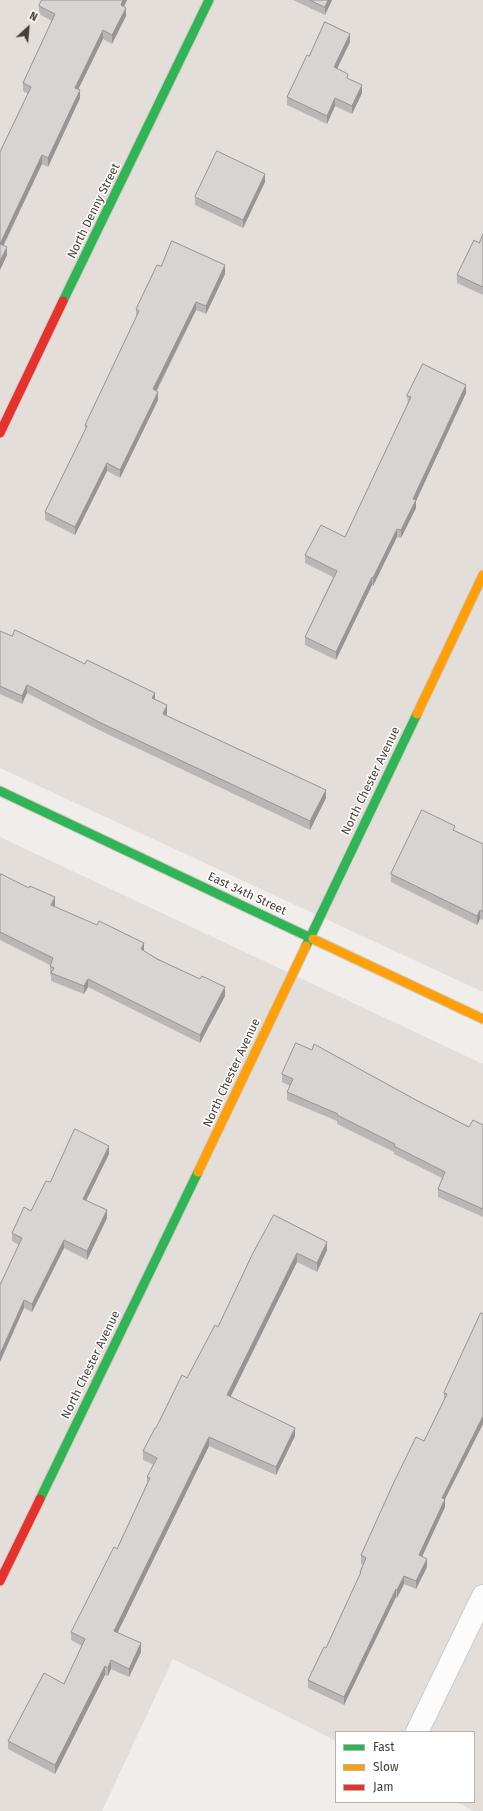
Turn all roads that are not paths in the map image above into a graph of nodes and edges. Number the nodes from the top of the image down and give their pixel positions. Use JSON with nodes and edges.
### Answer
{"nodes":[{"id":1,"x":209,"y":0,"type":"edge"},
{"id":2,"x":0,"y":433,"type":"edge"},
{"id":3,"x":483,"y":575,"type":"edge"},
{"id":4,"x":0,"y":791,"type":"edge"},
{"id":5,"x":310,"y":937,"type":"junction"},
{"id":6,"x":483,"y":1019,"type":"edge"},
{"id":7,"x":0,"y":1581,"type":"edge"},
{"id":8,"x":483,"y":1596,"type":"edge"},
{"id":9,"x":417,"y":1731,"type":"edge"}],
"edges":[{"from":1,"to":2,"type":"street","name":"North Denny Street"},
{"from":3,"to":5,"type":"street","name":"North Chester Avenue"},
{"from":4,"to":5,"type":"street","name":"East 34th Street"},
{"from":5,"to":6,"type":"street","name":"East 34th Street"},
{"from":5,"to":7,"type":"street","name":"North Chester Avenue"},
{"from":8,"to":9,"type":"street"}]}
